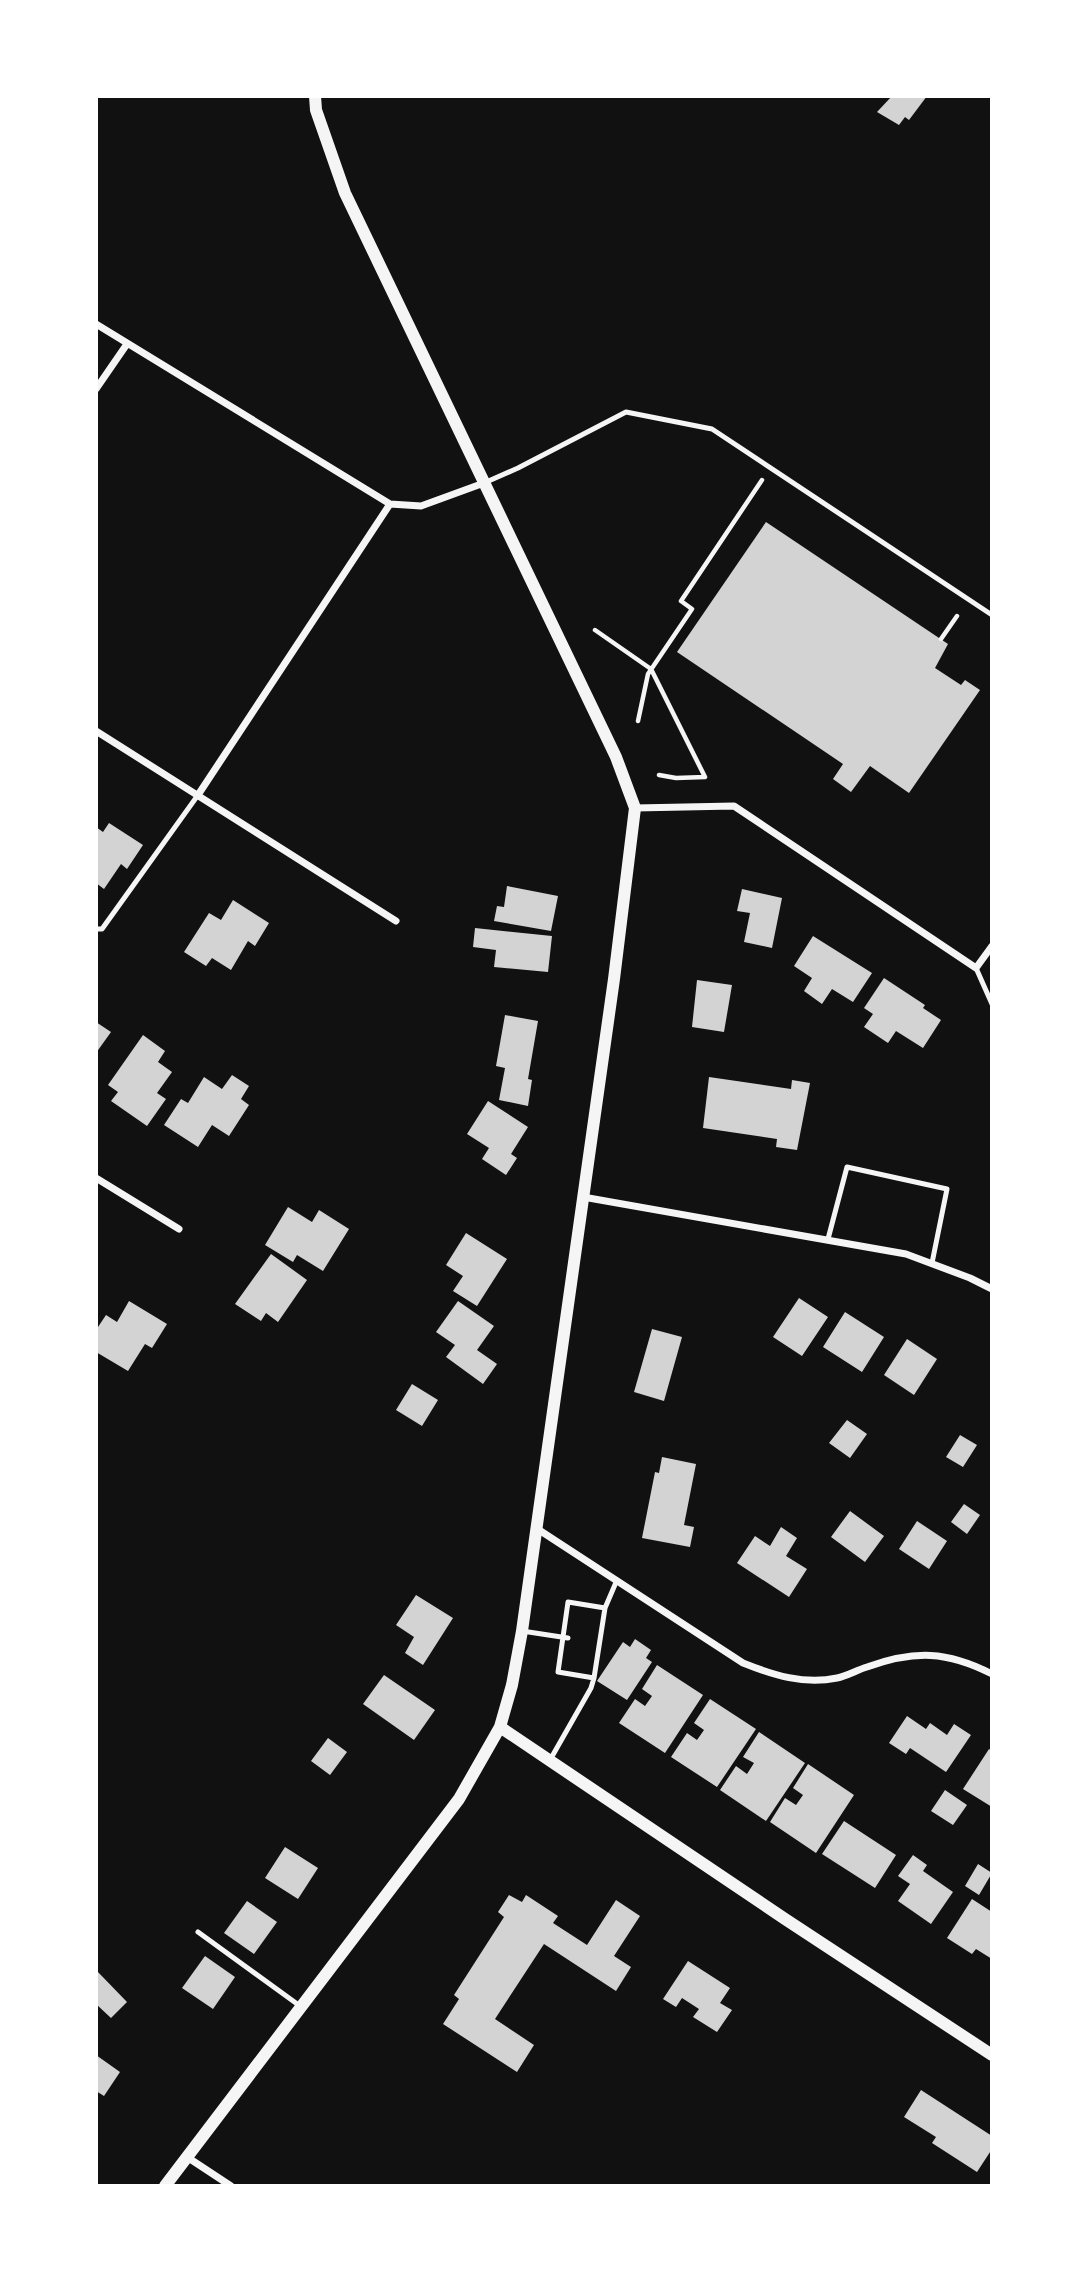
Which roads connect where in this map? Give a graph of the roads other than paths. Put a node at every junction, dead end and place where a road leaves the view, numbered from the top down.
1 (315, 96) edge
2 (96, 324) edge
3 (127, 344) junction
4 (96, 389) edge
5 (484, 483) junction
6 (390, 504) junction
7 (992, 615) edge
8 (96, 731) edge
9 (198, 795) junction
10 (635, 808) junction
11 (397, 921) dead end
12 (96, 929) edge
13 (992, 946) edge
14 (976, 968) junction
15 (992, 1004) edge
16 (96, 1178) edge
17 (583, 1197) junction
18 (179, 1229) dead end
19 (828, 1238) junction
20 (932, 1263) junction
21 (992, 1289) edge
22 (535, 1528) junction
23 (617, 1580) junction
24 (605, 1608) junction
25 (522, 1631) junction
26 (566, 1638) junction
27 (992, 1674) edge
28 (594, 1678) junction
29 (500, 1727) junction
30 (550, 1760) junction
31 (198, 1932) dead end
32 (302, 2007) junction
33 (992, 2055) edge
34 (187, 2157) junction
35 (165, 2186) edge
36 (231, 2186) edge

1 - 5 street
2 - 3 street
3 - 4 street
3 - 6 street
5 - 6 street
5 - 7 lane
5 - 10 street
6 - 9 street
8 - 9 street
9 - 11 street
9 - 12 lane
10 - 14 street
10 - 17 street
13 - 14 street
14 - 15 lane
16 - 18 street
17 - 19 street
17 - 22 street
19 - 20 street
19 - 20 lane
20 - 21 street
22 - 23 street
22 - 25 street
23 - 24 lane
23 - 27 street
24 - 26 lane
24 - 28 lane
25 - 26 lane
25 - 29 street
26 - 28 lane
28 - 30 lane
29 - 30 street
29 - 32 street
30 - 33 street
31 - 32 lane
32 - 34 street
34 - 35 street
34 - 36 street

